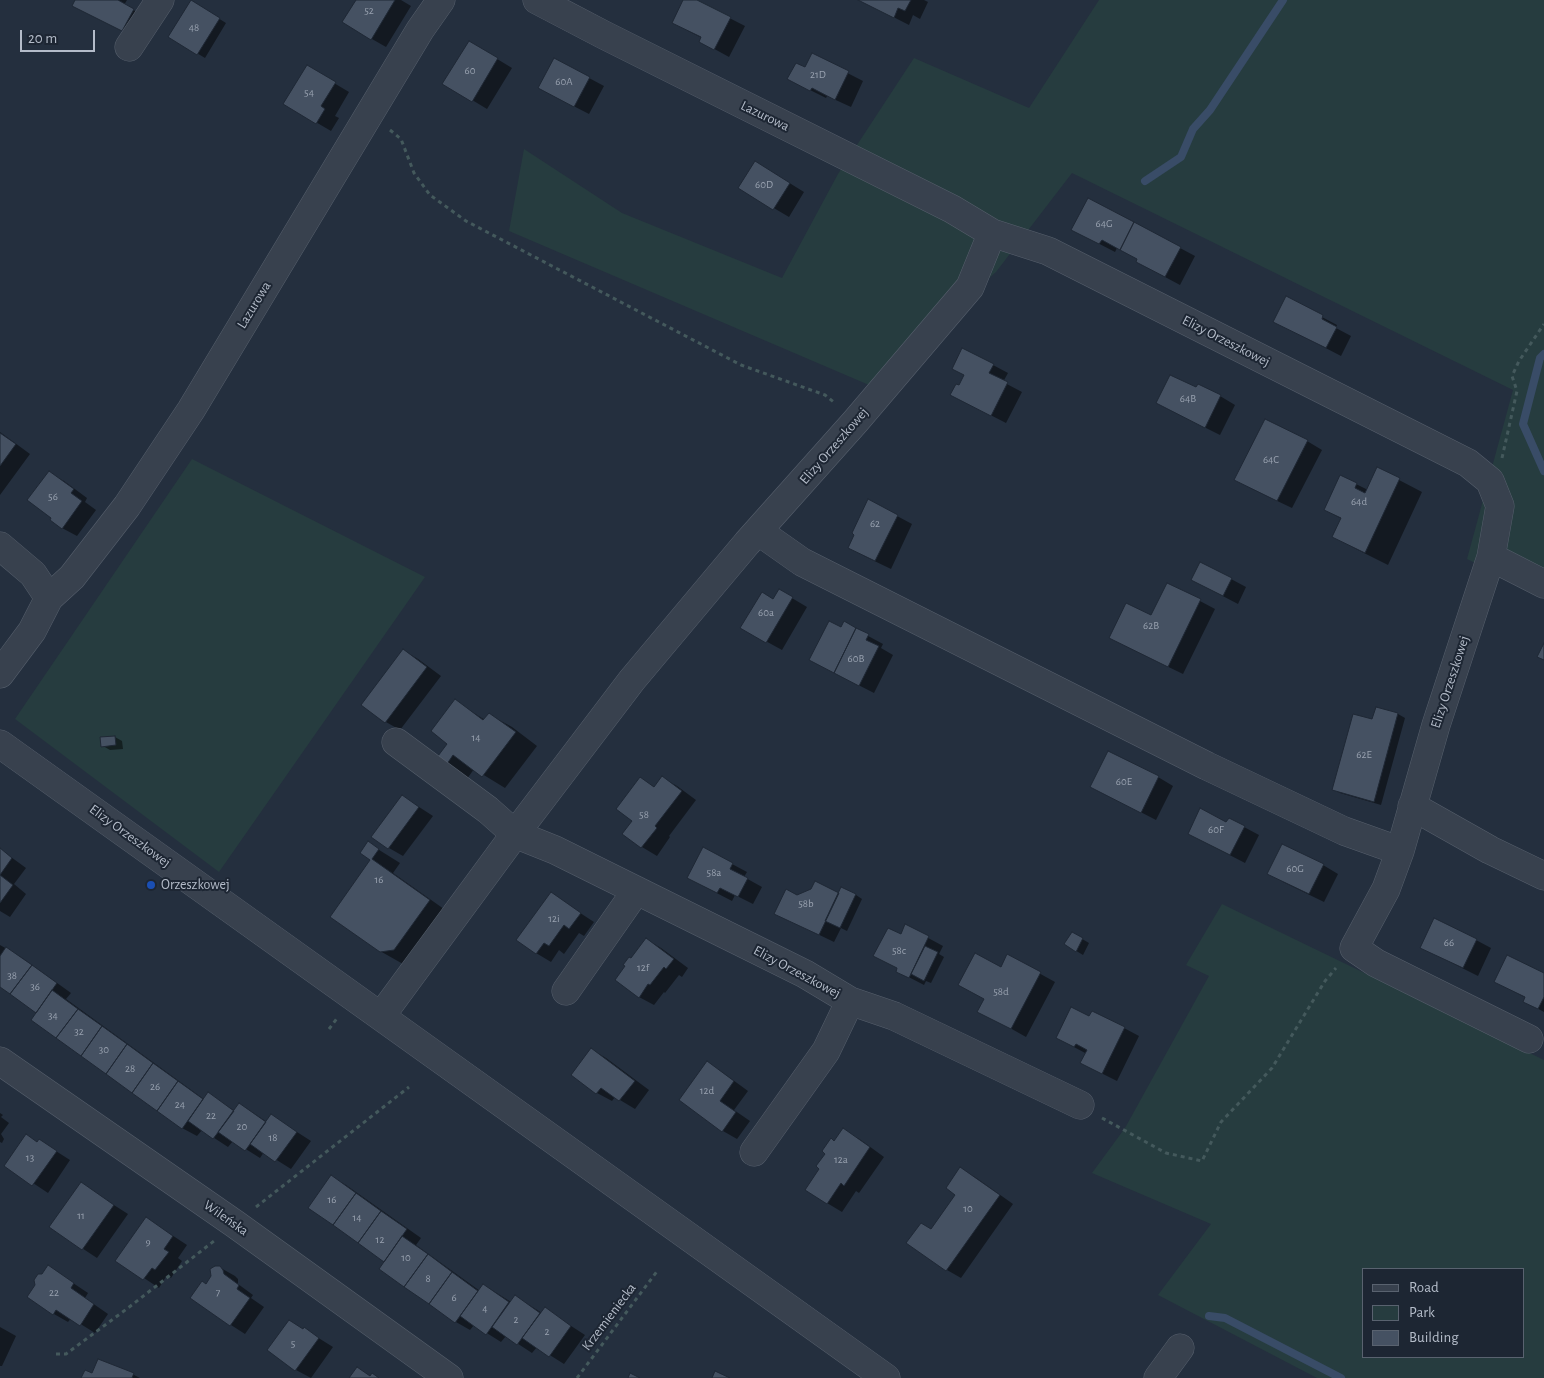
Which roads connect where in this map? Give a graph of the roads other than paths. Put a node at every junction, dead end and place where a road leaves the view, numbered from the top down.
1 (160, 0) edge
2 (441, 0) edge
3 (537, 0) edge
4 (129, 47) dead end
5 (992, 233) junction
6 (758, 531) junction
7 (0, 546) edge
8 (1491, 557) junction
9 (1544, 584) edge
10 (49, 598) junction
11 (0, 674) edge
12 (396, 742) dead end
13 (0, 744) edge
14 (1412, 806) junction
15 (515, 834) junction
16 (1400, 851) junction
17 (1544, 876) edge
18 (636, 891) junction
19 (566, 991) dead end
20 (850, 1001) junction
21 (381, 1016) junction
22 (1529, 1040) dead end
23 (0, 1061) edge
24 (1080, 1105) road end
25 (754, 1152) dead end
26 (1180, 1348) dead end
27 (449, 1378) edge
28 (886, 1378) edge
29 (1158, 1378) edge

1 - 4 street
2 - 10 street, Lazurowa
3 - 5 street, Lazurowa
5 - 6 street, Elizy Orzeszkowej
5 - 8 street, Elizy Orzeszkowej
6 - 15 street, Elizy Orzeszkowej
6 - 16 street
7 - 10 street
8 - 9 street
8 - 14 street, Elizy Orzeszkowej
10 - 11 street
12 - 15 street
13 - 21 street, Elizy Orzeszkowej
14 - 16 street, Elizy Orzeszkowej
14 - 17 street
15 - 18 street, Elizy Orzeszkowej
15 - 21 street, Elizy Orzeszkowej
16 - 22 street, Elizy Orzeszkowej
18 - 19 street
18 - 20 street, Elizy Orzeszkowej
20 - 24 street, Elizy Orzeszkowej
20 - 25 street
21 - 28 street, Elizy Orzeszkowej
23 - 27 street, Wileńska
26 - 29 street

